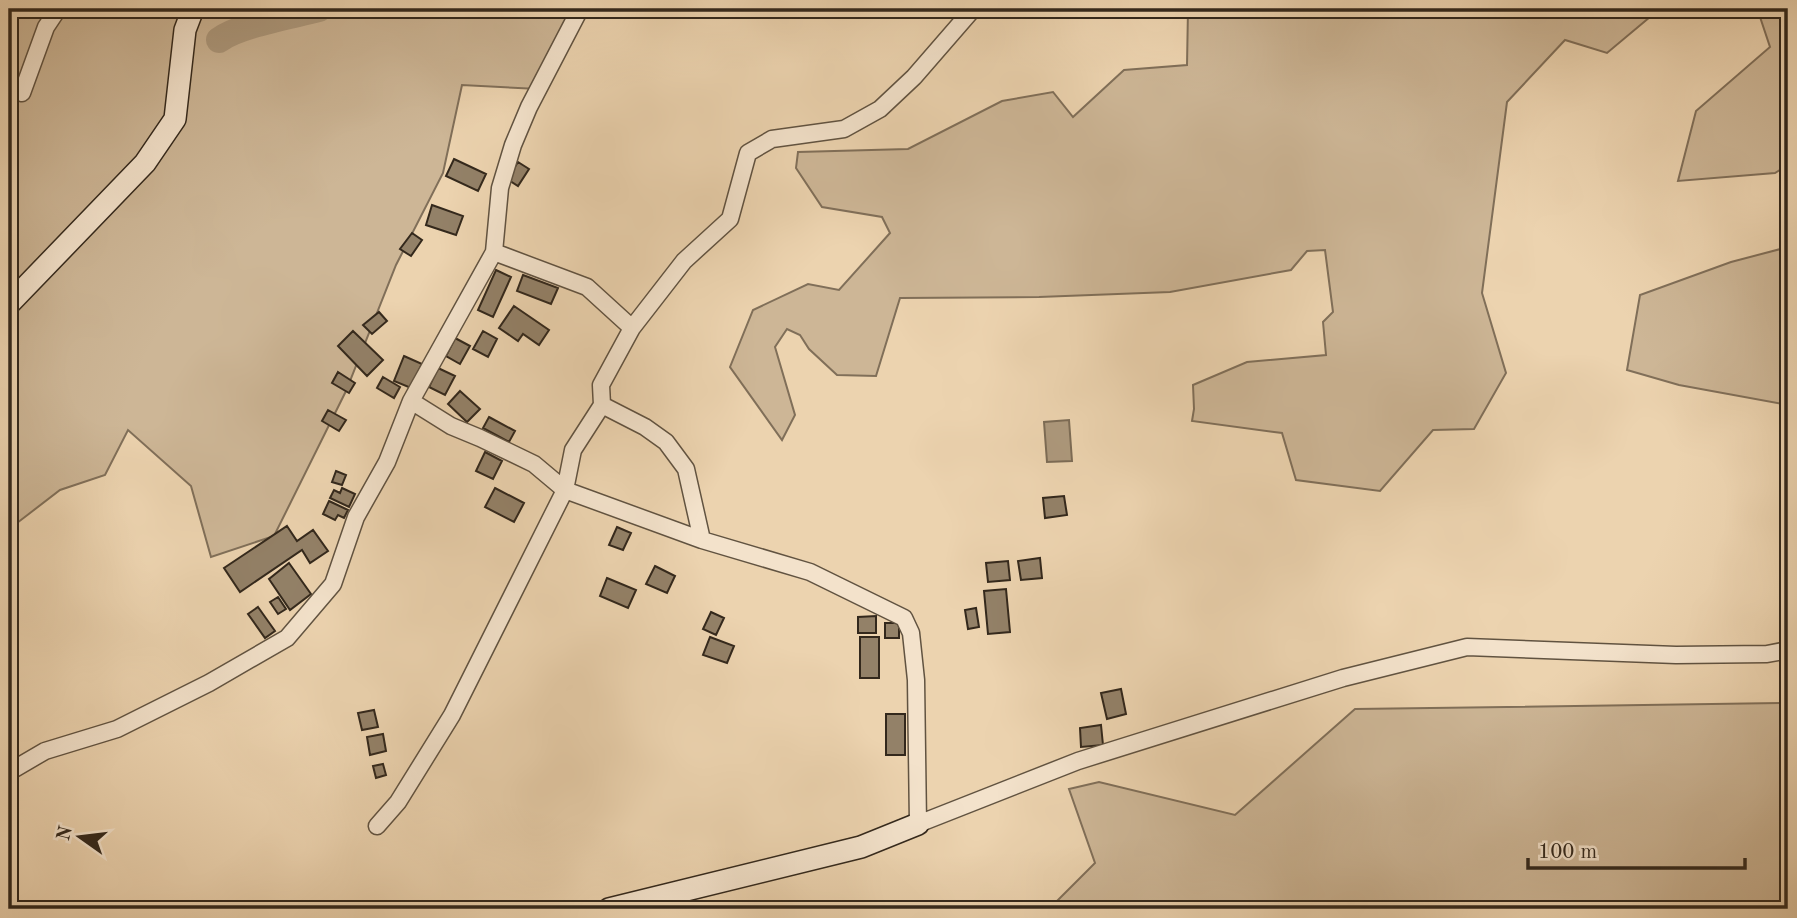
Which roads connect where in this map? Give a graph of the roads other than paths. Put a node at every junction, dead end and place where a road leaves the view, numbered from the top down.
1 (58, 9) edge
2 (193, 9) edge
3 (580, 9) edge
4 (973, 9) edge
5 (22, 93) dead end
6 (494, 252) junction
7 (9, 304) edge
8 (632, 328) junction
9 (411, 401) junction
10 (602, 405) junction
11 (565, 490) junction
12 (702, 540) junction
13 (1788, 650) edge
14 (9, 772) edge
15 (918, 824) junction
16 (377, 826) dead end
17 (609, 909) edge

1 - 5 street
2 - 7 street
3 - 6 street
4 - 8 street
6 - 8 street
6 - 9 street
8 - 10 street
9 - 11 street
9 - 14 street
10 - 11 street
10 - 12 street
11 - 12 street
11 - 16 street
12 - 15 street
13 - 15 street
15 - 17 street

